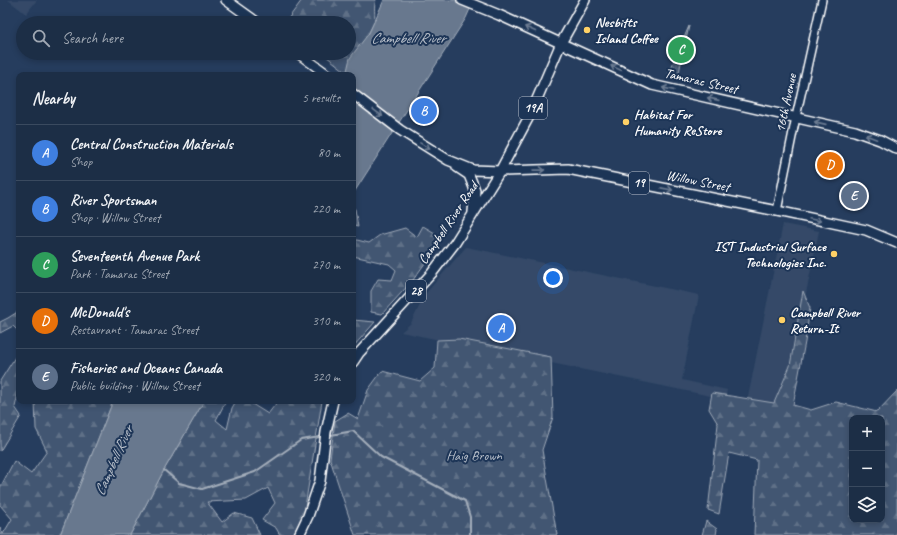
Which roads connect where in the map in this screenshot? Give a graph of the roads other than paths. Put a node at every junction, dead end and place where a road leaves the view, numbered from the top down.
1 (226, 0) edge
2 (462, 0) edge
3 (585, 0) edge
4 (822, 0) edge
5 (248, 16) edge
6 (562, 43) junction
7 (308, 60) edge
8 (324, 72) edge
9 (356, 96) edge
10 (796, 117) junction
11 (897, 148) edge
12 (448, 160) junction
13 (500, 171) junction
14 (777, 211) junction
15 (472, 215) junction
16 (897, 243) edge
17 (356, 358) edge
18 (332, 404) edge
19 (299, 535) edge

1 - 5 main road
6 -> 2 main road, Tamarac Street
3 - 6 main road, 19A
4 - 10 street, 16th Avenue
10 -> 6 main road, Tamarac Street
6 - 13 main road, 19A
7 - 8 main road
9 -> 12 main road, Willow Street / 19
11 -> 10 main road, Tamarac Street
10 - 14 street, 16th Avenue
12 - 13 main road, Willow Street / 19
12 - 15 main road
13 -> 14 main road, Willow Street / 19
13 - 15 main road, Campbell River Road / 28
14 -> 16 main road, Willow Street / 19
15 - 17 main road, Campbell River Road / 28
18 - 19 main road

